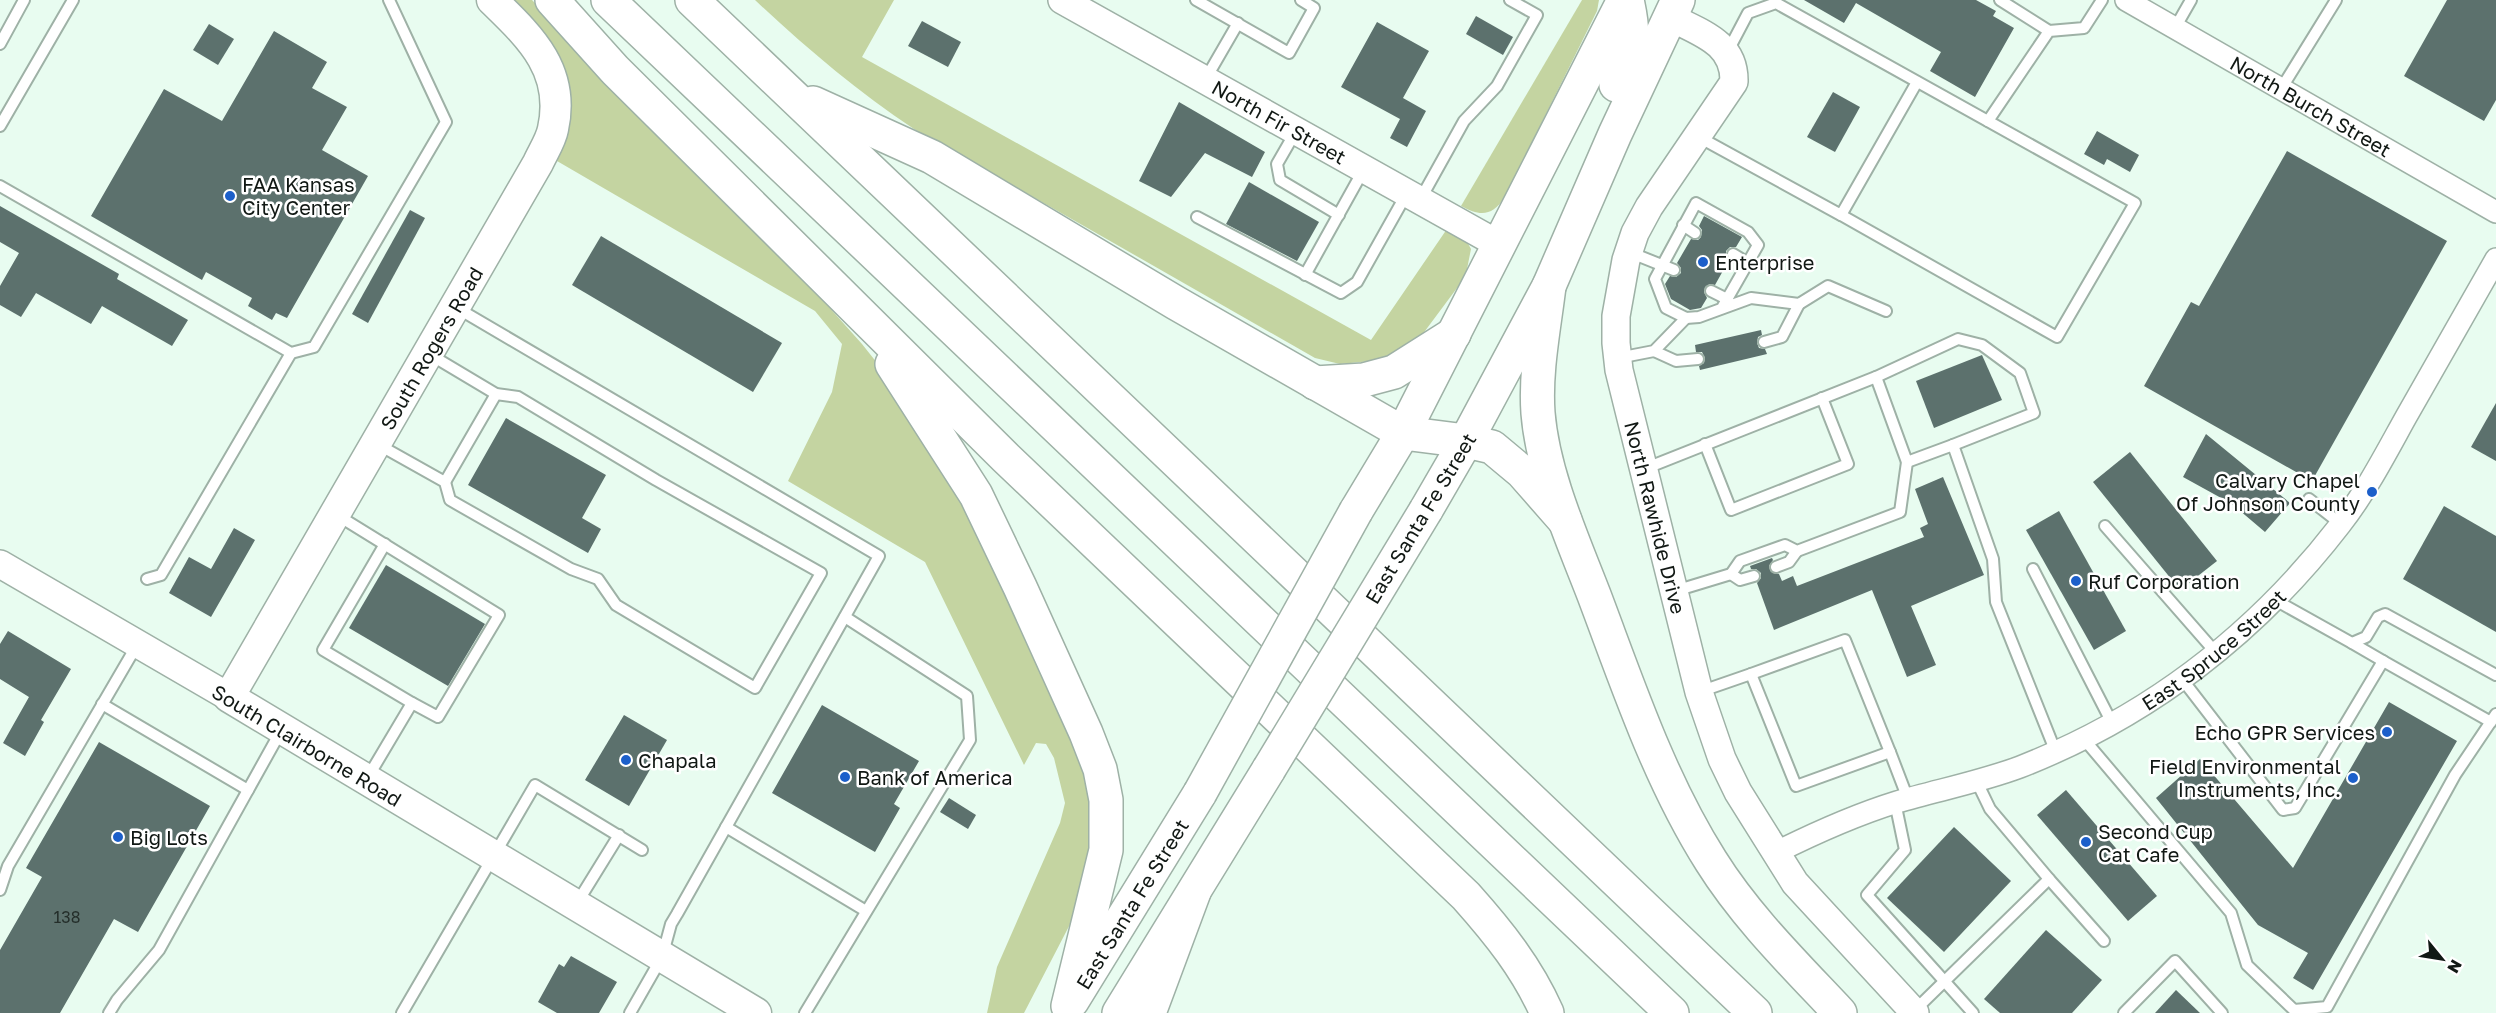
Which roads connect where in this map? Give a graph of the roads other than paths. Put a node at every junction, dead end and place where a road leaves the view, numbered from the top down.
1 (24, 0) edge
2 (73, 0) edge
3 (389, 0) edge
4 (492, 0) edge
5 (552, 0) edge
6 (608, 0) edge
7 (692, 0) edge
8 (1062, 0) edge
9 (1196, 0) edge
10 (1301, 0) edge
11 (1510, 0) edge
12 (1625, 0) edge
13 (1753, 0) edge
14 (2000, 0) edge
15 (2102, 0) edge
16 (2126, 0) edge
17 (2191, 0) edge
18 (2336, 0) edge
19 (1671, 6) edge
20 (1748, 13) junction
21 (1238, 23) junction
22 (2175, 28) junction
23 (2049, 32) junction
24 (0, 44) edge
25 (1728, 52) junction
26 (1205, 80) junction
27 (1917, 82) junction
28 (2281, 89) junction
29 (790, 93) junction
30 (1988, 121) junction
31 (0, 126) edge
32 (1296, 131) junction
33 (1614, 134) junction
34 (1697, 136) junction
35 (1364, 169) junction
36 (0, 186) edge
37 (1413, 196) junction
38 (2496, 212) edge
39 (1339, 214) junction
40 (1841, 215) junction
41 (1197, 217) dead end
42 (1683, 225) junction
43 (1695, 233) dead end
44 (1498, 244) junction
45 (1629, 252) junction
46 (1733, 254) dead end
47 (2496, 259) edge
48 (1748, 263) junction
49 (1663, 264) junction
50 (1674, 270) dead end
51 (1305, 275) junction
52 (1549, 286) junction
53 (1711, 291) dead end
54 (1724, 304) junction
55 (1799, 304) junction
56 (455, 306) junction
57 (1886, 310) dead end
58 (1686, 318) junction
59 (872, 325) junction
60 (1454, 334) junction
61 (1764, 342) dead end
62 (1654, 351) junction
63 (291, 353) junction
64 (428, 353) junction
65 (1618, 358) junction
66 (1698, 359) dead end
67 (1876, 377) junction
68 (1315, 383) junction
69 (496, 394) junction
70 (1822, 398) junction
71 (1403, 433) junction
72 (1467, 441) junction
73 (376, 443) junction
74 (1705, 444) junction
75 (1953, 445) junction
76 (1907, 462) junction
77 (1643, 469) junction
78 (445, 482) junction
79 (2309, 499) dead end
80 (335, 514) junction
81 (1565, 521) junction
82 (2341, 524) junction
83 (2105, 526) dead end
84 (385, 544) junction
85 (1797, 551) junction
86 (0, 564) edge
87 (1776, 567) dead end
88 (2033, 569) dead end
89 (1731, 574) junction
90 (1754, 576) dead end
91 (147, 579) dead end
92 (1675, 591) junction
93 (2276, 600) junction
94 (845, 617) junction
95 (2352, 643) junction
96 (138, 644) junction
97 (2217, 654) junction
98 (2382, 661) junction
99 (1751, 674) junction
100 (2496, 675) edge
101 (2182, 679) junction
102 (1699, 693) junction
103 (229, 697) junction
104 (412, 703) junction
105 (102, 704) junction
106 (2493, 718) edge
107 (2112, 723) junction
108 (282, 729) junction
109 (2083, 738) junction
110 (2055, 750) junction
111 (1890, 752) junction
112 (366, 780) junction
113 (1976, 780) junction
114 (248, 790) junction
115 (1902, 801) junction
116 (726, 827) junction
117 (619, 835) junction
118 (642, 850) dead end
119 (1775, 853) junction
120 (493, 856) junction
121 (2049, 879) junction
122 (0, 890) edge
123 (1194, 892) junction
124 (576, 905) junction
125 (866, 911) junction
126 (2104, 941) dead end
127 (662, 957) junction
128 (1945, 981) junction
129 (1066, 1010) edge
130 (1914, 1012) edge
131 (109, 1013) edge
132 (402, 1013) edge
133 (630, 1013) edge
134 (756, 1013) edge
135 (805, 1013) edge
136 (1119, 1013) edge
137 (1149, 1013) edge
138 (1547, 1013) edge
139 (1672, 1013) edge
140 (1755, 1013) edge
141 (1840, 1013) edge
142 (1973, 1013) edge
143 (2124, 1013) edge
144 (2222, 1013) edge

1 - 24 lane
2 - 31 lane
3 - 63 lane
4 - 56 main road, South Rogers Road
5 - 59 main road
6 - 139 main road
7 - 29 main road
8 - 26 street, North Fir Street
9 - 21 lane
10 - 21 lane
11 - 37 lane
12 - 33 main road
12 - 44 main road, East Santa Fe Street
13 - 20 lane
14 - 23 lane
15 - 23 lane
16 - 22 street, North Burch Street
17 - 22 lane
18 - 28 lane
19 - 25 street
19 - 33 main road, East Santa Fe Street
20 - 25 lane
20 - 27 lane
21 - 26 lane
22 - 28 street, North Burch Street
23 - 30 lane
25 - 34 street, North Rawhide Drive
26 - 32 street, North Fir Street
27 - 30 lane
27 - 40 lane
28 - 38 street, North Burch Street
29 - 68 main road
29 - 140 main road
30 - 40 lane
32 - 35 street, North Fir Street
32 - 39 lane
33 - 52 main road, East Santa Fe Street
34 - 40 lane
34 - 45 street, North Rawhide Drive
35 - 37 street, North Fir Street
35 - 39 lane
36 - 63 lane
37 - 44 street, North Fir Street
37 - 51 lane
39 - 51 lane
41 - 51 lane
42 - 43 lane
42 - 48 lane
42 - 49 lane
44 - 60 main road, East Santa Fe Street
45 - 49 lane
45 - 65 street, North Rawhide Drive
46 - 48 lane
47 - 82 street, East Spruce Street
48 - 54 lane
49 - 50 lane
49 - 58 lane
52 - 72 main road, East Santa Fe Street
52 - 81 main road
53 - 54 lane
54 - 55 lane
54 - 58 lane
55 - 57 lane
55 - 61 lane
56 - 64 main road, South Rogers Road
56 - 94 lane
58 - 62 lane
59 - 129 main road
59 - 138 main road
60 - 68 main road
60 - 71 main road, East Santa Fe Street
62 - 65 lane
62 - 66 lane
63 - 91 lane
64 - 69 lane
64 - 73 main road, South Rogers Road
65 - 77 street, North Rawhide Drive
67 - 70 lane
67 - 75 lane
67 - 76 lane
68 - 71 main road
69 - 78 lane
69 - 78 lane
70 - 74 lane
70 - 74 lane
71 - 72 main road
71 - 129 main road, East Santa Fe Street, bridge
72 - 81 main road
72 - 123 main road, East Santa Fe Street, bridge
73 - 78 lane
73 - 80 main road, South Rogers Road
74 - 77 lane
75 - 76 lane
75 - 110 lane
76 - 85 lane
77 - 92 street, North Rawhide Drive
79 - 82 lane
80 - 84 lane
80 - 103 main road, South Rogers Road
81 - 141 main road
82 - 93 street, East Spruce Street
83 - 97 lane
84 - 104 lane
84 - 104 lane
85 - 87 lane
85 - 89 lane
86 - 96 street, South Clairborne Road
88 - 107 lane
89 - 90 lane
89 - 92 lane
92 - 102 street, North Rawhide Drive
93 - 95 lane
93 - 97 street, East Spruce Street
94 - 116 lane
94 - 125 lane
95 - 98 lane
95 - 100 lane
96 - 103 street, South Clairborne Road
96 - 105 lane
97 - 101 street, East Spruce Street
98 - 101 lane
98 - 106 lane
99 - 102 lane
99 - 111 lane
99 - 111 lane
101 - 107 street, East Spruce Street
102 - 119 street, North Rawhide Drive
103 - 108 main road, South Clairborne Road
104 - 112 lane
105 - 114 lane
105 - 122 lane
106 - 109 lane
107 - 109 street, East Spruce Street
108 - 112 main road, South Clairborne Road
108 - 114 lane
109 - 110 street, East Spruce Street
110 - 113 street, East Spruce Street
111 - 115 lane
112 - 120 main road, South Clairborne Road
113 - 115 street, East Spruce Street
113 - 121 lane
114 - 131 lane
115 - 119 street, East Spruce Street
115 - 128 lane
116 - 125 lane
116 - 127 lane
117 - 118 lane
117 - 120 lane
117 - 124 lane
119 - 130 street, North Rawhide Drive
120 - 124 main road, South Clairborne Road
120 - 132 lane
121 - 126 lane
121 - 128 lane
123 - 136 main road, East Santa Fe Street
123 - 137 main road
124 - 127 main road, South Clairborne Road
125 - 135 lane
127 - 133 lane
127 - 134 main road, South Clairborne Road
128 - 130 lane
128 - 142 lane
143 - 144 lane

